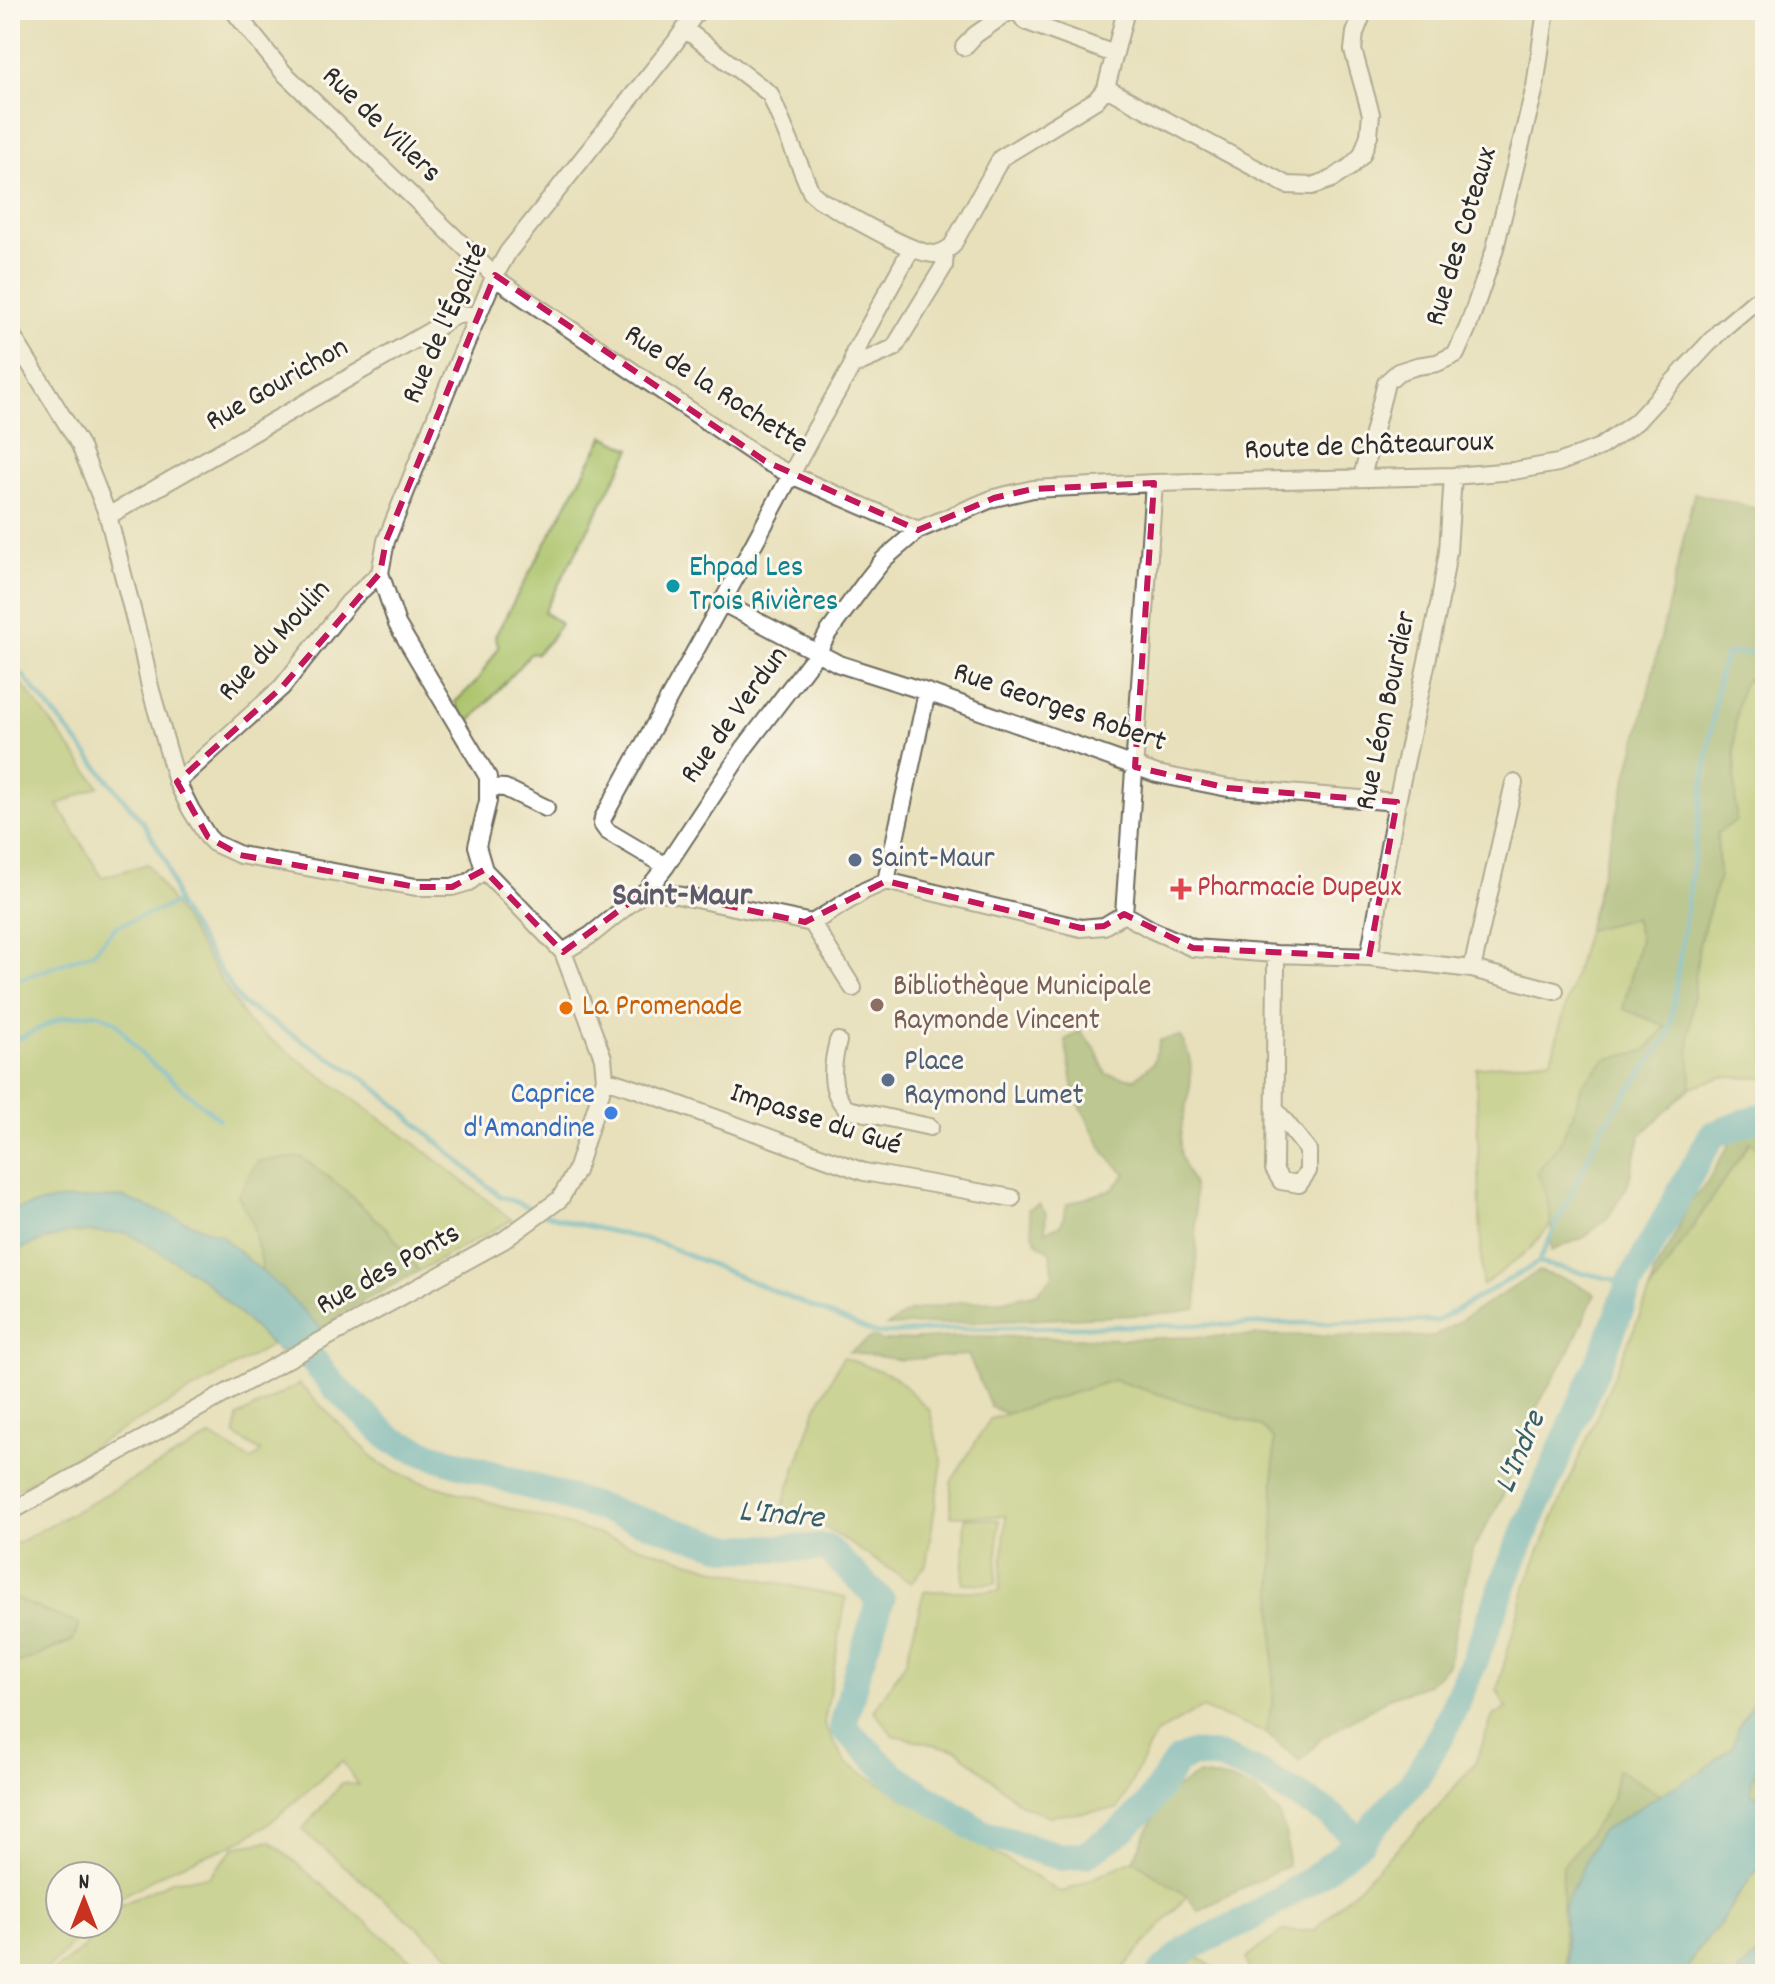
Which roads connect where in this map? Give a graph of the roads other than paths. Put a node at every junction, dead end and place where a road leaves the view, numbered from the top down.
1 (233, 10) edge
2 (1014, 10) edge
3 (1126, 10) edge
4 (1364, 10) edge
5 (1546, 10) edge
6 (696, 11) edge
7 (685, 29) junction
8 (964, 47) dead end
9 (1114, 54) junction
10 (1106, 88) junction
11 (911, 249) junction
12 (945, 252) junction
13 (495, 275) junction
14 (1765, 295) edge
15 (477, 317) junction
16 (10, 332) edge
17 (852, 366) junction
18 (791, 475) junction
19 (1453, 476) junction
20 (1362, 477) junction
21 (1154, 483) junction
22 (108, 516) junction
23 (918, 530) junction
24 (380, 573) junction
25 (721, 602) junction
26 (817, 653) junction
27 (927, 692) junction
28 (1135, 767) junction
29 (177, 782) junction
30 (1514, 783) dead end
31 (488, 794) junction
32 (1397, 802) junction
33 (546, 808) dead end
34 (666, 866) junction
35 (484, 870) junction
36 (886, 881) junction
37 (648, 889) junction
38 (1124, 914) junction
39 (812, 923) junction
40 (563, 952) junction
41 (1276, 954) junction
42 (1369, 957) junction
43 (1472, 969) junction
44 (853, 988) dead end
45 (1555, 991) dead end
46 (838, 1041) dead end
47 (605, 1079) junction
48 (1275, 1109) dead end
49 (930, 1127) dead end
50 (1012, 1198) dead end
51 (10, 1512) edge

1 - 13 street, Rue de Villers
2 - 8 street
2 - 9 street
3 - 9 street
4 - 10 street
5 - 20 street, Rue des Coteaux
6 - 7 street, Rue de l'Égalité
7 - 11 street
7 - 13 street, Rue de l'Égalité
9 - 10 street
10 - 12 street
11 - 12 street
11 - 17 street
12 - 17 street
13 - 15 street, Rue de l'Égalité
13 - 18 street, Rue de la Rochette
14 - 19 street, Route de Châteauroux
15 - 22 street, Rue Gourichon
15 - 24 street, Rue de l'Égalité
16 - 22 street
17 - 18 street
18 - 23 street, Rue de la Rochette
18 - 25 street
19 - 20 street, Route de Châteauroux
19 - 32 street, Rue Léon Bourdier
20 - 21 street, Route de Châteauroux
21 - 23 street, Route de Châteauroux
21 - 28 street
22 - 29 street
23 - 26 street, Rue de Verdun
24 - 29 street, Rue du Moulin
24 - 31 street
25 - 26 street, Rue Georges Robert
25 - 34 street
26 - 27 street, Rue Georges Robert
26 - 34 street, Rue de Verdun
27 - 28 street, Rue Georges Robert
27 - 36 street
28 - 32 street, Rue Georges Robert
28 - 38 street
29 - 35 street
30 - 43 street
31 - 33 street
31 - 35 street
32 - 42 street, Rue Léon Bourdier
34 - 37 street, Rue de Verdun
35 - 40 street
36 - 38 street
36 - 39 street
37 - 39 street
37 - 40 street, Rue de Verdun
38 - 41 street
39 - 44 street
40 - 47 street
41 - 42 street
41 - 48 street
42 - 43 street
43 - 45 street
46 - 49 street
47 - 50 street, Impasse du Gué
47 - 51 street, Rue des Ponts

